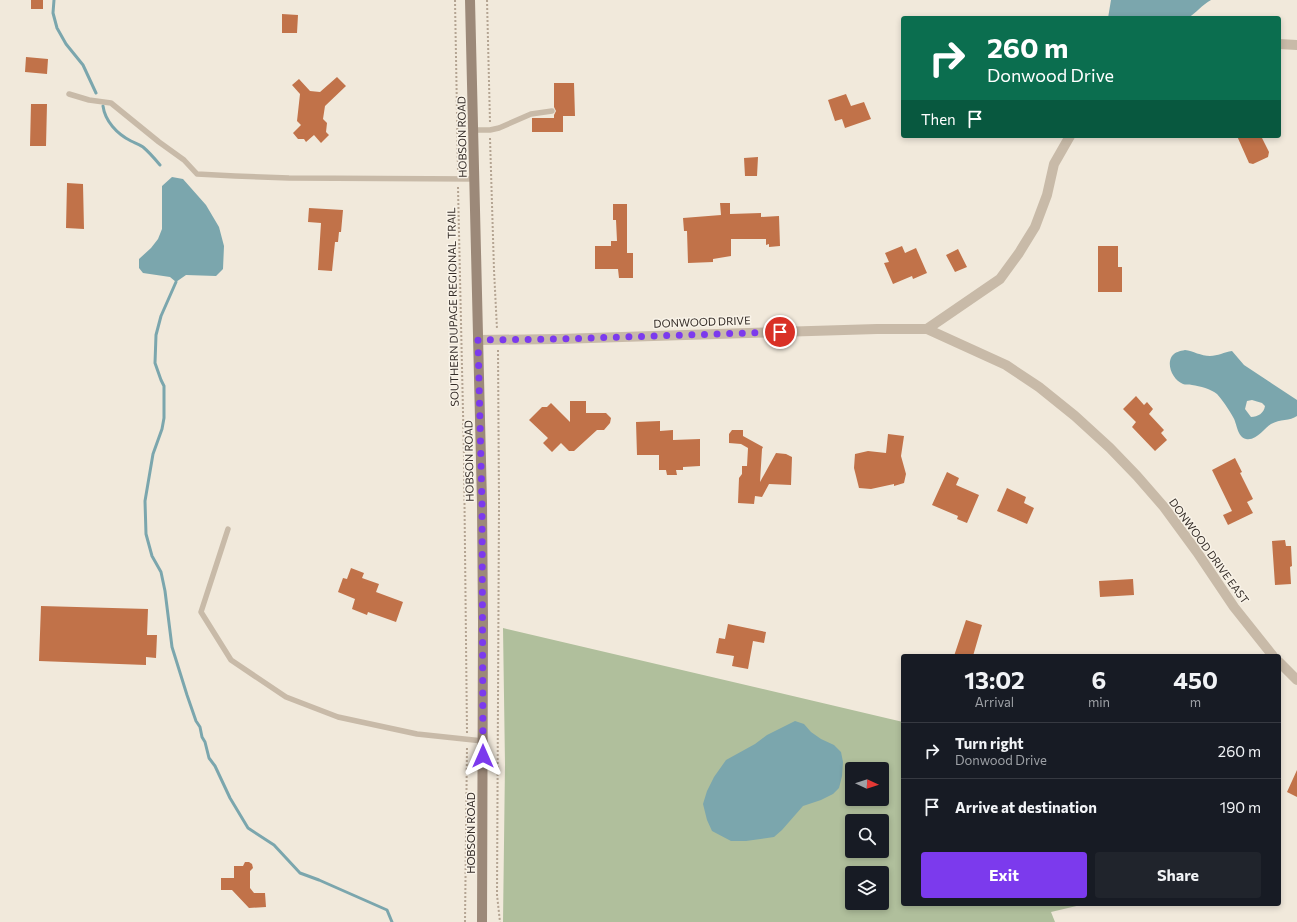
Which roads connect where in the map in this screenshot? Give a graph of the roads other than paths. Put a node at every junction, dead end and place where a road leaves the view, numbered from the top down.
1 (470, 0) edge
2 (1281, 44) edge
3 (1297, 44) edge
4 (69, 94) dead end
5 (552, 111) dead end
6 (473, 130) junction
7 (1069, 138) edge
8 (475, 179) junction
9 (927, 329) junction
10 (478, 340) junction
11 (228, 529) dead end
12 (1271, 654) edge
13 (1281, 664) edge
14 (1297, 680) edge
15 (483, 741) junction
16 (482, 922) edge

1 - 6 main road, HOBSON ROAD
2 - 3 street
4 - 8 lane
5 - 6 lane
6 - 8 main road, HOBSON ROAD
7 - 9 street
8 - 10 main road, HOBSON ROAD
9 - 10 street, DONWOOD DRIVE
9 - 12 street, DONWOOD DRIVE EAST
10 - 15 main road, HOBSON ROAD
11 - 15 lane
13 - 14 street
15 - 16 main road, HOBSON ROAD

